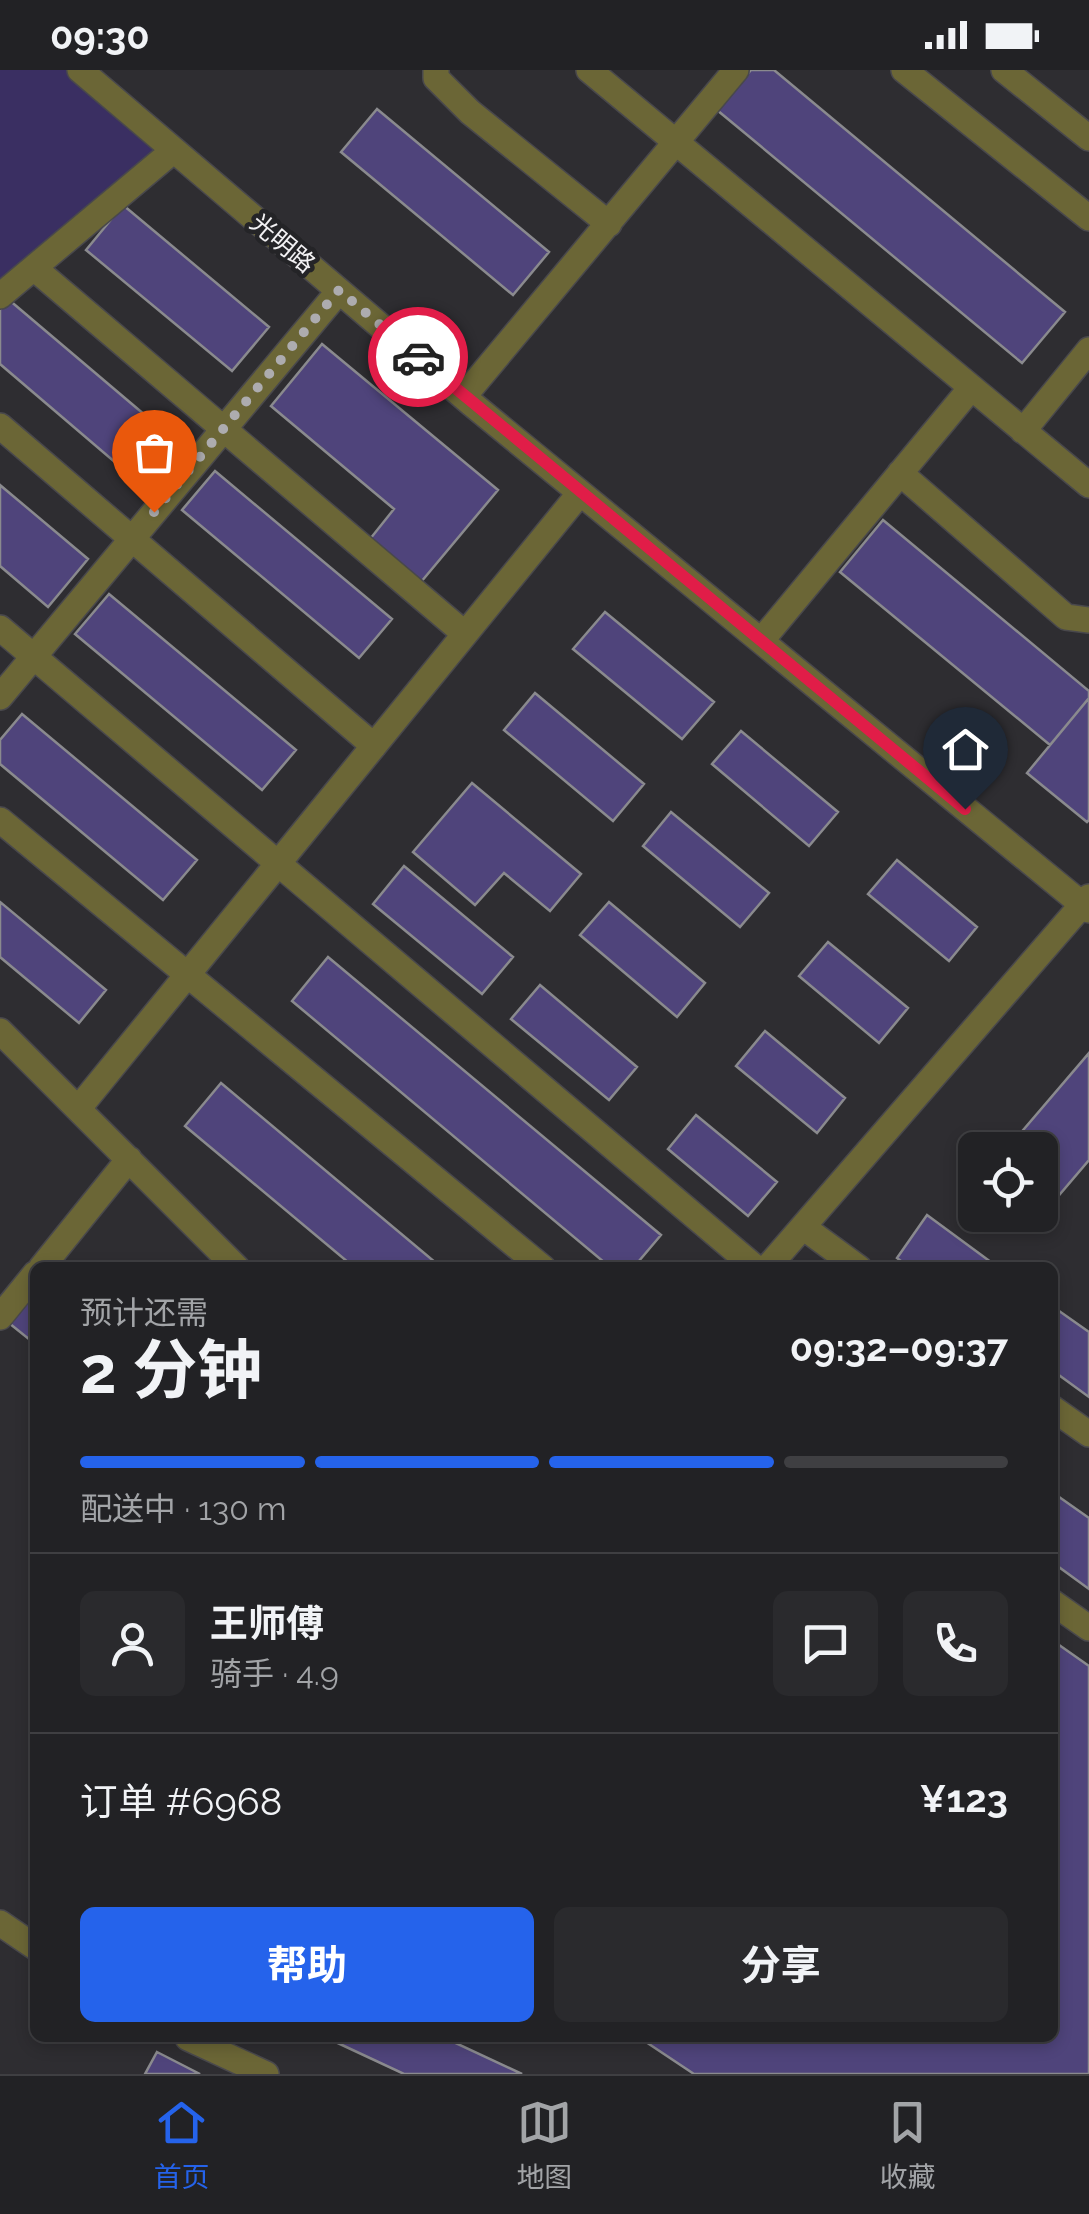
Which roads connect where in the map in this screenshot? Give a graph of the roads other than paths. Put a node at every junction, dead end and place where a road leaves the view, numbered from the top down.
1 (80, 70) edge
2 (436, 70) edge
3 (589, 70) edge
4 (736, 70) edge
5 (904, 70) edge
6 (1005, 70) edge
7 (1089, 138) edge
8 (676, 143) junction
9 (174, 150) junction
10 (1089, 218) edge
11 (609, 224) junction
12 (34, 268) junction
13 (339, 290) junction
14 (0, 296) edge
15 (1089, 350) edge
16 (970, 388) junction
17 (464, 396) junction
18 (0, 426) edge
19 (224, 428) junction
20 (1023, 431) junction
21 (900, 472) junction
22 (1089, 485) edge
23 (580, 493) junction
24 (130, 540) junction
25 (1089, 620) edge
26 (0, 628) edge
27 (465, 634) junction
28 (761, 641) junction
29 (32, 657) junction
30 (0, 697) edge
31 (374, 746) junction
32 (0, 820) edge
33 (278, 863) junction
34 (1087, 904) edge
35 (187, 975) junction
36 (0, 1031) edge
37 (78, 1109) junction
38 (129, 1159) junction
39 (803, 1226) junction
40 (45, 1262) edge
41 (231, 1262) edge
42 (536, 1262) edge
43 (749, 1262) edge
44 (772, 1262) edge
45 (851, 1262) edge
46 (30, 1280) edge
47 (0, 1317) edge
48 (1058, 1412) edge
49 (1089, 1434) edge
50 (1058, 1606) edge
51 (1089, 1628) edge
52 (0, 1923) edge
53 (30, 1944) edge
54 (197, 2042) edge
55 (266, 2074) edge

1 - 9 lane, 光明路
2 - 11 lane
3 - 8 lane
4 - 8 lane
5 - 10 lane
6 - 7 lane
8 - 11 lane
8 - 16 lane
9 - 12 lane
9 - 13 lane, 光明路
11 - 17 lane
12 - 14 lane
12 - 19 lane
13 - 17 lane, 光明路
13 - 19 lane
15 - 20 lane
16 - 20 lane
16 - 21 lane
17 - 23 lane, 光明路
18 - 24 lane
19 - 24 lane
19 - 27 lane
20 - 22 lane
21 - 25 lane
21 - 28 lane
23 - 27 lane
23 - 28 lane, 光明路
24 - 29 lane
24 - 31 lane
26 - 29 lane
27 - 31 lane
28 - 34 lane, 光明路
29 - 30 lane
29 - 33 lane
31 - 33 lane
32 - 35 lane
33 - 35 lane
33 - 43 lane
34 - 39 lane
35 - 37 lane
35 - 42 lane
36 - 37 lane
37 - 38 lane
38 - 40 lane
38 - 41 lane
39 - 44 lane
39 - 45 lane
46 - 47 lane
48 - 49 lane
50 - 51 lane
52 - 53 lane
54 - 55 lane

